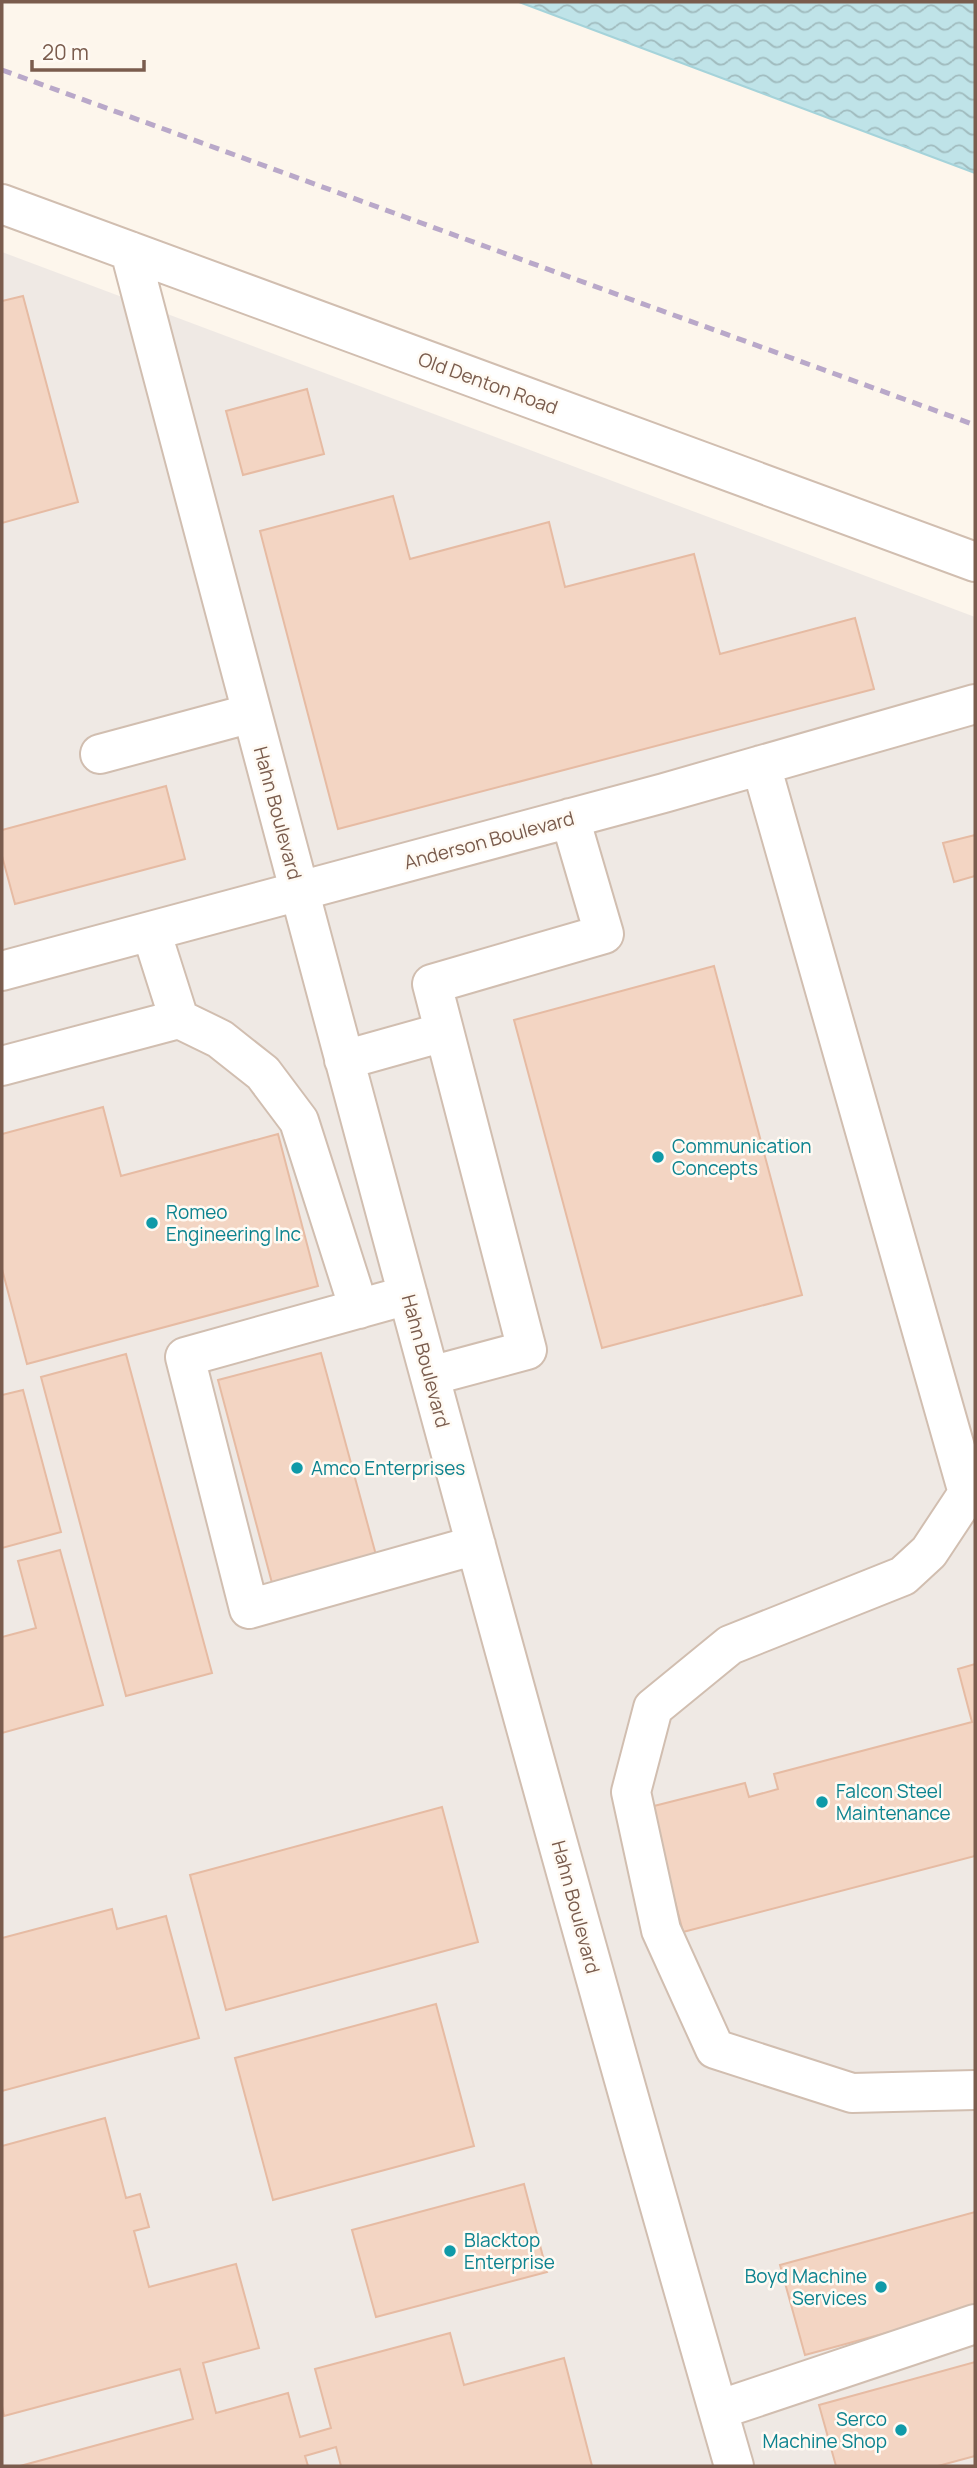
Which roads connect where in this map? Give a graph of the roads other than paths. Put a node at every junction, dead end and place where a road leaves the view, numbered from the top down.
1 (2, 204) edge
2 (131, 251) junction
3 (975, 562) edge
4 (975, 704) edge
5 (251, 713) junction
6 (100, 754) dead end
7 (761, 765) junction
8 (570, 818) junction
9 (298, 891) junction
10 (151, 931) junction
11 (2, 971) edge
12 (179, 1019) junction
13 (444, 1032) junction
14 (344, 1060) junction
15 (2, 1066) edge
16 (408, 1295) junction
17 (359, 1309) junction
18 (430, 1376) junction
19 (477, 1545) junction
20 (975, 2090) edge
21 (975, 2324) edge
22 (718, 2410) junction
23 (734, 2466) edge

1 - 2 street, Old Denton Road
2 - 3 street, Old Denton Road
2 - 5 street, Hahn Boulevard
4 - 7 street, Anderson Boulevard
5 - 6 street
5 - 9 street, Hahn Boulevard
7 - 8 street, Anderson Boulevard
7 - 20 street
8 - 9 street, Anderson Boulevard
8 - 13 street
9 - 10 street, Anderson Boulevard
9 - 14 street, Hahn Boulevard
10 - 11 street, Anderson Boulevard
10 - 12 street
12 - 15 street
12 - 17 street
13 - 14 street
13 - 18 street
14 - 16 street, Hahn Boulevard
16 - 17 street
16 - 18 street, Hahn Boulevard
17 - 19 street
18 - 19 street, Hahn Boulevard
19 - 22 street, Hahn Boulevard
21 - 22 street
22 - 23 street, Hahn Boulevard

